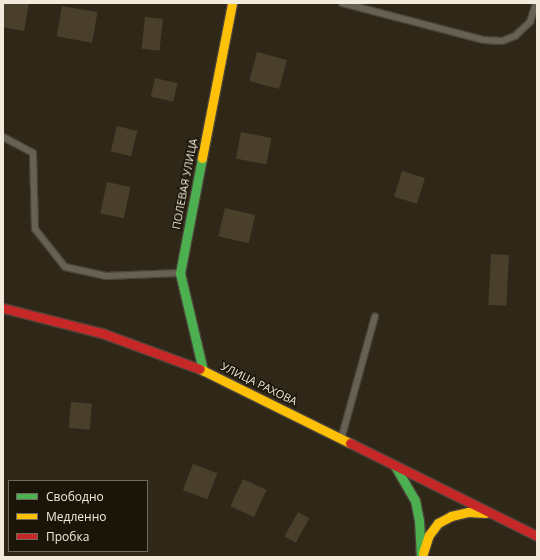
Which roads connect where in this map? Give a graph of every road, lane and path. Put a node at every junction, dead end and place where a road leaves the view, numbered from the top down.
1 (232, 3) edge
2 (342, 3) edge
3 (536, 3) edge
4 (3, 137) edge
5 (180, 273) junction
6 (3, 308) edge
7 (375, 316) dead end
8 (203, 370) junction
9 (341, 438) junction
10 (394, 464) junction
11 (490, 514) junction
12 (537, 536) edge
13 (421, 557) edge

1 - 5 street, ПОЛЕВАЯ УЛИЦА
2 - 3 lane
4 - 5 lane
5 - 8 street, ПОЛЕВАЯ УЛИЦА
6 - 8 street, УЛИЦА РАХОВА
7 - 9 lane
8 - 9 street, УЛИЦА РАХОВА
9 - 10 street, УЛИЦА РАХОВА
10 - 11 street, УЛИЦА РАХОВА
10 - 13 street
11 - 12 street, УЛИЦА РАХОВА
11 - 13 street

